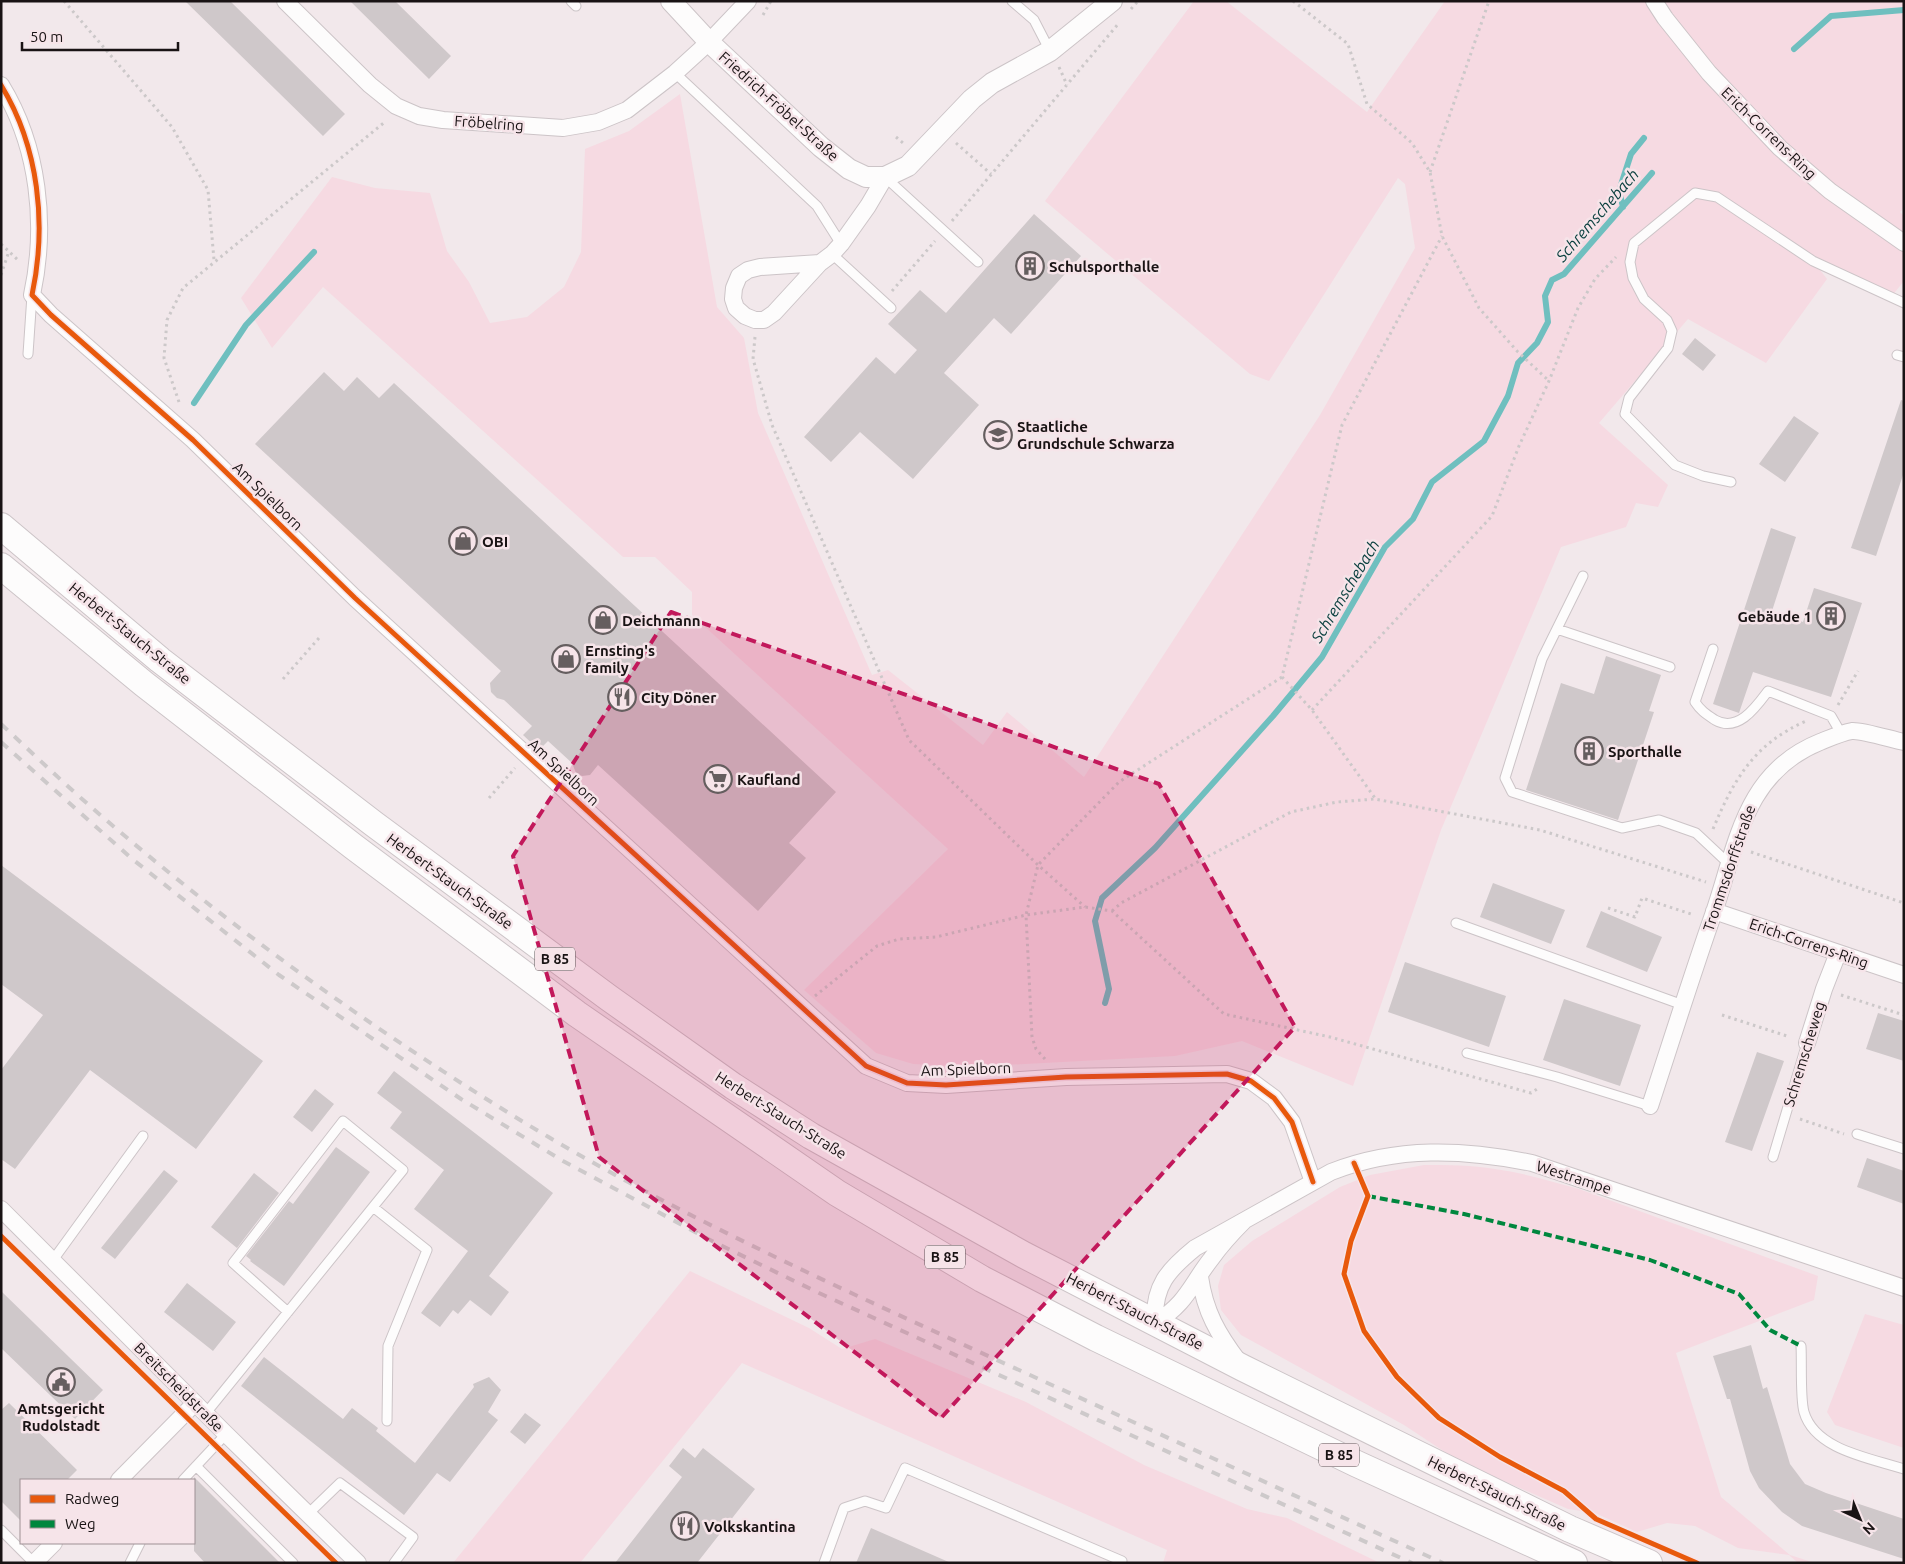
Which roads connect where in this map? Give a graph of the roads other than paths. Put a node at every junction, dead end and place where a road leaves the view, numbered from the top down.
1 (285, 1) edge
2 (671, 1) edge
3 (748, 1) edge
4 (1012, 1) edge
5 (1112, 1) edge
6 (1654, 1) edge
7 (709, 42) junction
8 (1050, 51) junction
9 (676, 73) junction
10 (1, 85) edge
11 (885, 177) junction
12 (1904, 243) edge
13 (831, 254) junction
14 (978, 262) dead end
15 (32, 295) junction
16 (1904, 302) edge
17 (891, 308) dead end
18 (28, 354) dead end
19 (1731, 482) dead end
20 (1, 526) edge
21 (1, 566) edge
22 (1583, 576) dead end
23 (1557, 629) junction
24 (1713, 649) dead end
25 (1670, 667) dead end
26 (1842, 734) junction
27 (1904, 742) edge
28 (1728, 863) junction
29 (1713, 916) junction
30 (1456, 923) dead end
31 (1838, 953) junction
32 (1904, 975) edge
33 (1683, 1005) junction
34 (1807, 1043) joint
35 (1467, 1053) dead end
36 (1650, 1106) joint
37 (1857, 1134) road end
38 (143, 1136) dead end
39 (1904, 1149) edge
40 (1773, 1157) dead end
41 (1313, 1182) junction
42 (373, 1208) junction
43 (1, 1209) edge
44 (1244, 1221) junction
45 (52, 1260) junction
46 (1200, 1277) junction
47 (1904, 1288) edge
48 (288, 1312) junction
49 (1156, 1323) junction
50 (1105, 1342) junction
51 (1801, 1346) dead end
52 (1243, 1368) junction
53 (1165, 1372) junction
54 (200, 1408) junction
55 (387, 1422) dead end
56 (226, 1434) junction
57 (196, 1466) junction
58 (1904, 1469) edge
59 (120, 1479) edge
60 (184, 1479) edge
61 (308, 1514) junction
62 (1, 1530) edge
63 (53, 1544) edge
64 (140, 1544) edge
65 (34, 1563) edge
66 (130, 1563) edge
67 (293, 1563) edge
68 (358, 1563) edge
69 (394, 1563) edge
70 (824, 1563) edge
71 (1121, 1563) edge
72 (1574, 1563) edge
73 (1649, 1563) edge

1 - 9 street, Fröbelring
2 - 7 street, Friedrich-Fröbel-Straße
3 - 7 street, Fröbelring
4 - 8 lane
5 - 8 street
6 - 12 street, Erich-Correns-Ring
7 - 9 street, Fröbelring
7 - 11 street, Friedrich-Fröbel-Straße
8 - 11 street
9 - 13 lane
10 - 15 street
11 - 13 street
11 - 14 lane
13 - 13 street
13 - 17 lane
15 - 18 lane
15 - 41 street, Am Spielborn
16 - 19 lane
20 - 49 main road, Herbert-Stauch-Straße / B 85
21 - 50 main road, Herbert-Stauch-Straße / B 85
22 - 23 lane
23 - 25 lane
23 - 28 lane
24 - 26 lane
26 - 27 street, Trommsdorffstraße
26 - 28 street, Trommsdorffstraße
28 - 29 street, Trommsdorffstraße
29 - 31 street, Erich-Correns-Ring
29 - 33 street, Trommsdorffstraße
30 - 33 lane
31 - 32 street, Erich-Correns-Ring
31 - 34 street, Schremscheweg
33 - 36 street, Trommsdorffstraße
34 - 40 lane, Schremscheweg
35 - 36 lane
37 - 39 lane
38 - 45 lane
41 - 44 street, Westrampe
41 - 47 street, Westrampe
42 - 48 lane
42 - 48 lane
42 - 55 lane
43 - 45 street, Breitscheidstraße
44 - 46 street, Westrampe
44 - 49 street, Westrampe
45 - 54 street, Breitscheidstraße
46 - 49 street, Westrampe
46 - 52 street
48 - 54 lane
49 - 50 main road
49 - 52 main road, Herbert-Stauch-Straße / B 85
49 - 53 main road
50 - 53 main road, Herbert-Stauch-Straße / B 85
51 - 58 lane
52 - 73 main road, Herbert-Stauch-Straße / B 85
53 - 72 main road, Herbert-Stauch-Straße / B 85
54 - 56 street, Breitscheidstraße
54 - 59 street
56 - 57 lane
56 - 61 street, Breitscheidstraße
57 - 60 lane
57 - 67 lane
61 - 68 street, Breitscheidstraße
61 - 69 lane
62 - 65 lane
63 - 65 street
64 - 66 lane
70 - 71 lane

